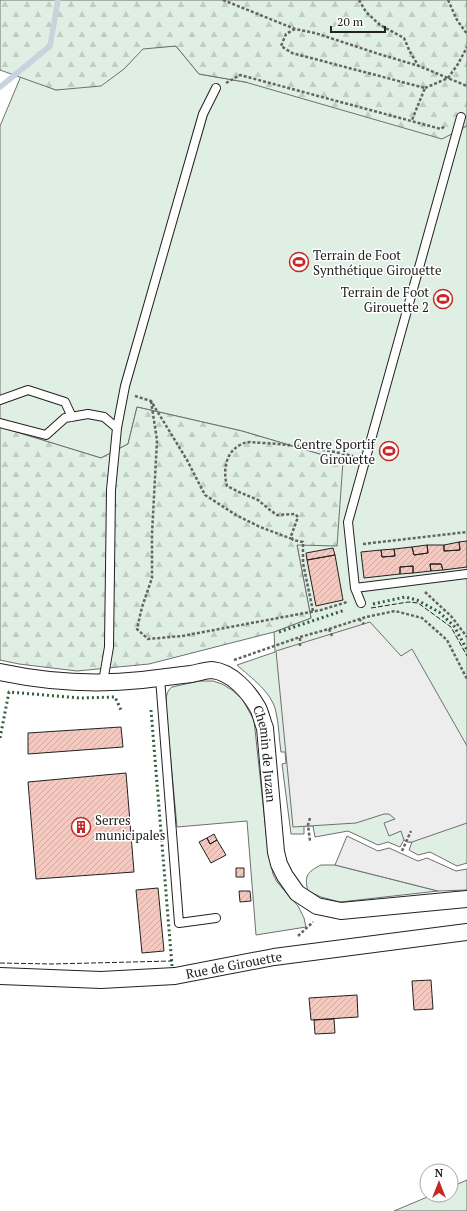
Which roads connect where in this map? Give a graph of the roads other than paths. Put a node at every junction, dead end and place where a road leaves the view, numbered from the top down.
1 (216, 88) road end
2 (461, 117) road end
3 (0, 400) edge
4 (72, 417) junction
5 (0, 423) edge
6 (117, 428) junction
7 (467, 574) edge
8 (356, 588) junction
9 (360, 601) road end
10 (0, 672) edge
11 (160, 678) junction
12 (103, 682) junction
13 (467, 899) edge
14 (216, 918) dead end
15 (467, 932) edge
16 (0, 976) edge

1 - 6 lane
2 - 8 lane
3 - 4 lane
4 - 5 lane
4 - 6 lane
6 - 12 lane
7 - 8 lane
8 - 9 lane
10 - 12 street
11 - 12 street
11 - 13 street, Chemin de Juzan
11 - 14 lane
15 - 16 street, Rue de Girouette

